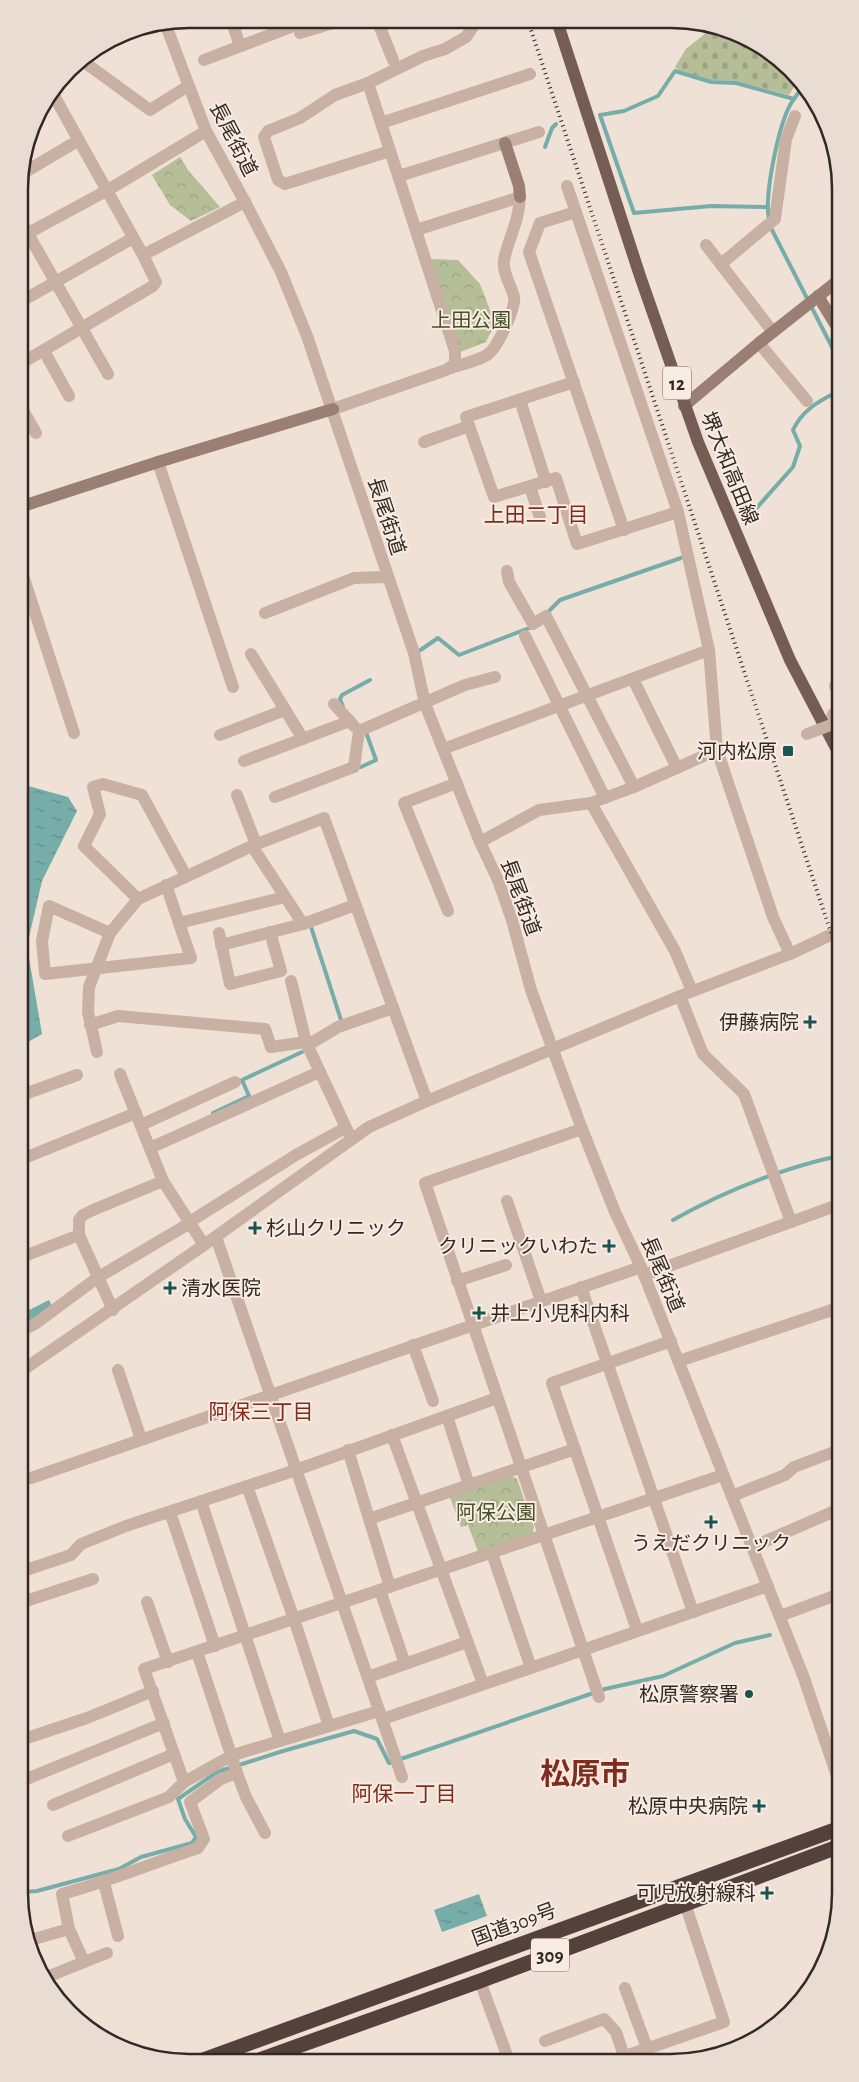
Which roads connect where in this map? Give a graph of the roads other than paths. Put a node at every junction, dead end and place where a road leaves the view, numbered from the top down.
1 (234, 28) edge
2 (291, 28) edge
3 (317, 28) edge
4 (380, 28) edge
5 (472, 28) edge
6 (559, 28) edge
7 (167, 30) edge
8 (300, 33) dead end
9 (240, 46) junction
10 (204, 60) dead end
11 (393, 60) dead end
12 (87, 64) edge
13 (530, 74) dead end
14 (368, 83) junction
15 (188, 86) junction
16 (55, 99) edge
17 (795, 116) dead end
18 (381, 123) junction
19 (206, 131) junction
20 (539, 132) dead end
21 (79, 140) junction
22 (505, 143) junction
23 (390, 151) junction
24 (29, 170) edge
25 (399, 176) junction
26 (567, 186) dead end
27 (108, 190) junction
28 (520, 197) junction
29 (245, 202) junction
30 (576, 212) junction
31 (416, 230) junction
32 (28, 233) edge
33 (133, 238) junction
34 (28, 243) edge
35 (706, 245) dead end
36 (143, 255) junction
37 (721, 264) junction
38 (55, 280) junction
39 (832, 285) edge
40 (28, 297) edge
41 (817, 297) junction
42 (832, 319) edge
43 (82, 328) junction
44 (773, 332) junction
45 (759, 343) junction
46 (44, 351) junction
47 (28, 360) edge
48 (451, 368) junction
49 (108, 374) dead end
50 (574, 382) junction
51 (70, 396) dead end
52 (520, 400) junction
53 (807, 401) dead end
54 (684, 406) junction
55 (333, 409) junction
56 (28, 419) edge
57 (469, 426) junction
58 (36, 433) dead end
59 (424, 442) dead end
60 (158, 462) junction
61 (546, 482) junction
62 (530, 486) junction
63 (28, 504) edge
64 (678, 512) junction
65 (540, 518) dead end
66 (624, 530) junction
67 (508, 571) dead end
68 (387, 577) junction
69 (28, 591) edge
70 (265, 613) dead end
71 (525, 636) dead end
72 (709, 650) junction
73 (251, 654) dead end
74 (495, 677) dead end
75 (633, 679) junction
76 (233, 687) dead end
77 (588, 696) junction
78 (334, 704) dead end
79 (425, 704) junction
80 (560, 706) junction
81 (285, 710) junction
82 (350, 721) junction
83 (832, 724) edge
84 (832, 729) edge
85 (359, 731) junction
86 (74, 733) dead end
87 (807, 734) dead end
88 (220, 735) dead end
89 (303, 739) junction
90 (444, 749) junction
91 (717, 750) junction
92 (244, 761) dead end
93 (677, 768) junction
94 (457, 784) junction
95 (634, 787) junction
96 (236, 795) dead end
97 (274, 797) dead end
98 (605, 798) junction
99 (591, 803) junction
100 (480, 842) junction
101 (254, 845) junction
102 (186, 876) junction
103 (166, 886) junction
104 (285, 897) junction
105 (138, 899) junction
106 (355, 905) junction
107 (448, 911) dead end
108 (179, 922) junction
109 (302, 924) junction
110 (270, 932) junction
111 (110, 933) junction
112 (832, 935) edge
113 (790, 954) junction
114 (96, 968) junction
115 (291, 981) dead end
116 (686, 994) junction
117 (393, 1008) junction
118 (90, 1025) junction
119 (307, 1043) junction
120 (553, 1050) junction
121 (97, 1052) dead end
122 (319, 1072) junction
123 (120, 1074) dead end
124 (76, 1075) dead end
125 (235, 1082) dead end
126 (28, 1093) edge
127 (426, 1101) junction
128 (138, 1119) junction
129 (582, 1129) junction
130 (348, 1133) junction
131 (150, 1148) junction
132 (28, 1157) edge
133 (163, 1181) junction
134 (507, 1202) dead end
135 (831, 1207) edge
136 (190, 1222) junction
137 (791, 1222) junction
138 (79, 1235) junction
139 (216, 1236) junction
140 (204, 1246) junction
141 (28, 1255) edge
142 (506, 1265) dead end
143 (643, 1271) junction
144 (97, 1278) junction
145 (457, 1281) junction
146 (581, 1287) junction
147 (541, 1301) junction
148 (113, 1310) junction
149 (831, 1310) edge
150 (471, 1325) junction
151 (28, 1328) edge
152 (671, 1341) junction
153 (413, 1345) junction
154 (679, 1361) junction
155 (609, 1363) junction
156 (28, 1367) edge
157 (118, 1370) dead end
158 (269, 1395) junction
159 (497, 1398) junction
160 (433, 1401) dead end
161 (446, 1416) junction
162 (392, 1435) junction
163 (141, 1438) junction
164 (574, 1449) junction
165 (348, 1450) junction
166 (831, 1453) edge
167 (520, 1467) junction
168 (296, 1470) junction
169 (723, 1475) junction
170 (31, 1478) dead end
171 (469, 1485) junction
172 (247, 1486) junction
173 (732, 1496) junction
174 (654, 1497) junction
175 (201, 1501) junction
176 (416, 1504) junction
177 (170, 1512) junction
178 (831, 1513) edge
179 (597, 1516) junction
180 (369, 1518) junction
181 (543, 1535) junction
182 (752, 1547) junction
183 (492, 1553) junction
184 (28, 1570) edge
185 (441, 1571) junction
186 (92, 1579) dead end
187 (768, 1586) junction
188 (385, 1588) junction
189 (831, 1597) edge
190 (28, 1601) edge
191 (146, 1602) dead end
192 (342, 1603) junction
193 (693, 1612) junction
194 (780, 1616) junction
195 (294, 1619) junction
196 (637, 1630) junction
197 (245, 1635) junction
198 (467, 1642) junction
199 (215, 1646) junction
200 (582, 1649) junction
201 (197, 1652) junction
202 (168, 1662) junction
203 (405, 1664) junction
204 (531, 1668) junction
205 (368, 1677) junction
206 (483, 1684) junction
207 (153, 1691) junction
208 (599, 1697) dead end
209 (381, 1715) junction
210 (164, 1723) junction
211 (329, 1726) junction
212 (28, 1738) edge
213 (280, 1741) junction
214 (174, 1754) junction
215 (233, 1756) junction
216 (831, 1759) edge
217 (237, 1773) junction
218 (401, 1773) dead end
219 (28, 1778) edge
220 (184, 1782) junction
221 (53, 1805) dead end
222 (831, 1831) edge
223 (265, 1833) dead end
224 (68, 1836) dead end
225 (831, 1849) edge
226 (104, 1883) junction
227 (679, 1885) junction
228 (685, 1906) junction
229 (69, 1929) junction
230 (118, 1936) dead end
231 (34, 1939) edge
232 (107, 1953) dead end
233 (84, 1962) junction
234 (50, 1976) edge
235 (480, 1981) junction
236 (625, 1988) dead end
237 (545, 2041) dead end
238 (647, 2048) junction
239 (219, 2054) edge
240 (276, 2054) edge
241 (507, 2054) edge
242 (621, 2054) edge
243 (630, 2054) edge

1 - 9 street
2 - 9 street
3 - 8 street
4 - 11 street
5 - 14 street
6 - 54 main road, 堺大和高田線 / 12
7 - 15 street, 長尾街道
9 - 10 street
12 - 15 street
13 - 18 street
14 - 18 street
14 - 23 street
15 - 19 street, 長尾街道
16 - 21 street
17 - 37 street
18 - 23 street
19 - 27 street
19 - 29 street, 長尾街道
20 - 22 street
21 - 24 street
21 - 27 street
22 - 25 street
22 - 28 street
23 - 25 street
25 - 31 street
26 - 30 street
27 - 32 street
27 - 33 street
28 - 31 street
28 - 48 street
29 - 36 street
29 - 55 street, 長尾街道
30 - 50 street
30 - 64 street
31 - 48 street
33 - 36 street
33 - 38 street
34 - 38 street
35 - 37 street
36 - 43 street
37 - 44 street
38 - 40 street
38 - 43 street
39 - 41 street
41 - 42 street
41 - 44 street
43 - 46 street
43 - 49 street
44 - 45 street
45 - 53 street
45 - 54 street
46 - 47 street
46 - 51 street
48 - 55 street
50 - 52 street
50 - 66 street
52 - 57 street
52 - 61 street
54 - 83 main road, 堺大和高田線 / 12
55 - 60 street
55 - 68 street, 長尾街道
56 - 58 street
57 - 59 street
57 - 62 street
60 - 63 street
60 - 76 street
61 - 62 street
61 - 66 street
62 - 65 street
64 - 66 street
64 - 72 street
67 - 77 street
68 - 70 street
68 - 79 street, 長尾街道
69 - 86 street
71 - 80 street
72 - 75 street
72 - 91 street
73 - 81 street
74 - 79 street
75 - 77 street
75 - 93 street
77 - 80 street
77 - 95 street
78 - 82 street
79 - 85 street
79 - 90 street, 長尾街道
80 - 90 street
80 - 98 street
81 - 88 street
81 - 89 street
82 - 85 street
82 - 89 street
84 - 87 street, bridge
85 - 97 street
89 - 92 street
90 - 94 street, 長尾街道
91 - 93 street
91 - 113 street
93 - 95 street
94 - 100 street, 長尾街道
94 - 107 street
95 - 98 street
96 - 101 street
98 - 99 street
99 - 100 street
99 - 116 street
100 - 120 street, 長尾街道
101 - 102 street
101 - 104 street
101 - 106 street
102 - 103 street
102 - 105 street
103 - 105 street
103 - 108 street
104 - 108 street
104 - 109 street
105 - 111 street
106 - 109 street
106 - 117 street
108 - 114 street
109 - 110 street
110 - 110 street
111 - 114 street
111 - 114 street
112 - 113 street
113 - 116 street
114 - 118 street
115 - 119 street
116 - 120 street
116 - 137 street
117 - 119 street
117 - 127 street
118 - 119 street
118 - 121 street
119 - 122 street
120 - 127 street
120 - 129 street, 長尾街道
122 - 130 street
122 - 131 street
123 - 128 street
124 - 126 street
125 - 128 street
127 - 130 street
128 - 131 street
128 - 132 street
129 - 143 street, 長尾街道
129 - 145 street
130 - 136 street
130 - 139 street
131 - 133 street
133 - 136 street
133 - 138 street
134 - 147 street
135 - 137 street
136 - 140 street
136 - 144 street
137 - 143 street
138 - 141 street
138 - 144 street
139 - 140 street
139 - 158 street
140 - 148 street
142 - 145 street
143 - 146 street
143 - 152 street, 長尾街道
144 - 148 street
144 - 151 street
145 - 150 street
146 - 147 street
146 - 155 street
147 - 150 street
148 - 156 street
149 - 154 street
150 - 153 street
150 - 159 street
152 - 154 street, 長尾街道
152 - 155 street
153 - 158 street
153 - 160 street
154 - 169 street, 長尾街道
155 - 164 street
155 - 174 street
157 - 163 street
158 - 163 street
158 - 168 street
159 - 161 street
159 - 167 street
161 - 162 street
161 - 171 street
162 - 165 street
162 - 176 street
163 - 170 street
164 - 167 street
164 - 179 street
165 - 168 street
165 - 180 street
166 - 173 street
167 - 171 street
167 - 181 street
168 - 172 street
168 - 192 street
169 - 173 street, 長尾街道
169 - 174 street
171 - 176 street
172 - 175 street
172 - 195 street
173 - 182 street, 長尾街道
174 - 179 street
174 - 193 street
175 - 177 street
175 - 197 street
176 - 180 street
176 - 185 street
177 - 184 street
177 - 199 street
178 - 182 street
179 - 181 street
179 - 196 street
180 - 188 street
181 - 183 street
181 - 200 street
182 - 187 street, 長尾街道
183 - 185 street
183 - 204 street
185 - 188 street
185 - 198 street
186 - 190 street
187 - 193 street
187 - 194 street, 長尾街道
188 - 192 street
188 - 203 street
189 - 194 street
191 - 202 street
192 - 195 street
192 - 205 street
193 - 196 street
194 - 216 street, 長尾街道
195 - 197 street
195 - 211 street
196 - 200 street
197 - 199 street
197 - 213 street
198 - 203 street
198 - 206 street
199 - 201 street
200 - 204 street
200 - 208 street
201 - 202 street
201 - 215 street
202 - 207 street
203 - 205 street
204 - 206 street
205 - 209 street
206 - 209 street
207 - 210 street
207 - 212 street
209 - 211 street
209 - 218 street
210 - 214 street
210 - 219 street
211 - 213 street
213 - 215 street
214 - 220 street
214 - 221 street
215 - 217 street
215 - 220 street
217 - 223 street
217 - 226 street
220 - 224 street
222 - 227 highway, 国道309号 / 309
225 - 228 highway, 国道309号 / 309
226 - 229 street
226 - 230 street
227 - 228 street
227 - 239 highway, 国道309号 / 309
228 - 235 highway, 国道309号 / 309
228 - 238 street
229 - 231 street
229 - 233 street
232 - 233 street
233 - 234 street
235 - 240 highway, 国道309号 / 309
235 - 241 street
236 - 238 street
237 - 242 street
238 - 243 street

